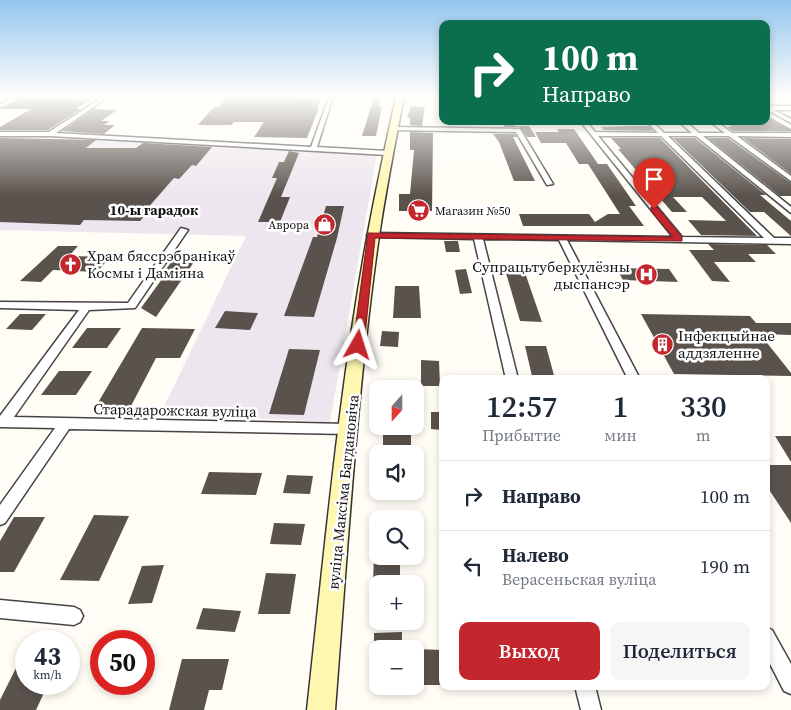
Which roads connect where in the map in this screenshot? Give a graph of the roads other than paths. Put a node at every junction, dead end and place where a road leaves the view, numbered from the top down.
1 (56, 130) edge
2 (320, 130) edge
3 (392, 130) edge
4 (518, 130) edge
5 (590, 130) edge
6 (659, 130) edge
7 (692, 130) edge
8 (725, 130) edge
9 (0, 134) edge
10 (50, 134) junction
11 (593, 134) junction
12 (663, 134) junction
13 (698, 135) junction
14 (732, 135) junction
15 (791, 135) edge
16 (314, 148) junction
17 (387, 153) junction
18 (791, 179) edge
19 (549, 184) dead end
20 (791, 211) edge
21 (184, 230) dead end
22 (371, 235) junction
23 (478, 237) junction
24 (562, 238) junction
25 (679, 239) junction
26 (771, 240) junction
27 (791, 241) edge
28 (0, 306) edge
29 (86, 307) junction
30 (511, 375) edge
31 (632, 375) edge
32 (2, 422) edge
33 (64, 424) junction
34 (348, 429) junction
35 (0, 518) edge
36 (0, 609) edge
37 (74, 616) dead end
38 (770, 644) edge
39 (791, 684) edge
40 (586, 690) edge
41 (321, 710) edge
42 (591, 710) edge

1 - 10 street
2 - 16 street
3 - 17 main road, вуліца Максіма Багдановіча
4 - 19 street
5 - 11 street
6 - 12 street
7 - 13 street
8 - 14 street
9 - 10 street
10 - 16 street
11 - 12 street
11 - 25 street
12 - 13 street
12 - 26 street
13 - 14 street
13 - 20 street
14 - 15 street
14 - 18 street
16 - 17 street
17 - 22 main road, вуліца Максіма Багдановіча
21 - 29 street
22 - 23 street
22 - 34 main road, вуліца Максіма Багдановіча
23 - 24 street
23 - 30 street
24 - 25 street
24 - 31 street
25 - 26 street
26 - 27 street
28 - 29 street
29 - 32 street
32 - 33 street, Старадарожская вуліца
33 - 34 street, Старадарожская вуліца
33 - 35 street
34 - 41 main road, вуліца Максіма Багдановіча
36 - 37 street
38 - 39 street
40 - 42 street

